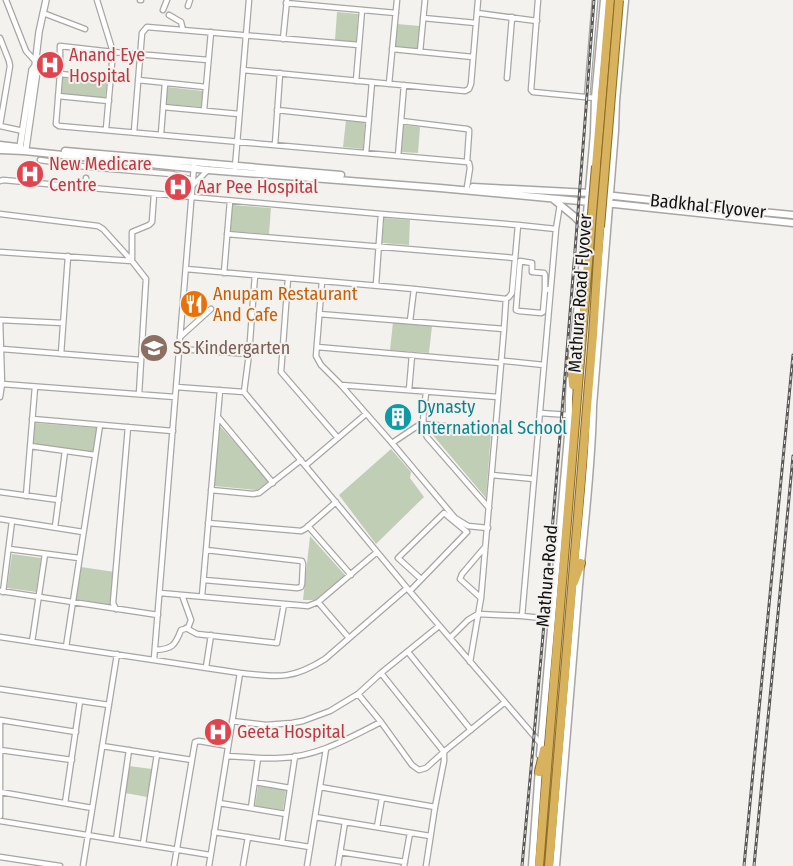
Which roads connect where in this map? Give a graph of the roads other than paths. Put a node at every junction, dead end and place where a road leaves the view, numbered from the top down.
1 (6, 0) edge
2 (46, 0) edge
3 (97, 0) edge
4 (167, 0) edge
5 (190, 0) edge
6 (249, 0) edge
7 (397, 0) edge
8 (425, 0) edge
9 (478, 0) edge
10 (538, 0) edge
11 (595, 0) edge
12 (604, 0) edge
13 (610, 0) edge
14 (620, 0) edge
15 (625, 0) edge
16 (286, 2) edge
17 (188, 6) dead end
18 (163, 10) dead end
19 (362, 10) junction
20 (43, 13) junction
21 (396, 13) junction
22 (477, 13) junction
23 (169, 15) dead end
24 (512, 17) junction
25 (423, 18) junction
26 (537, 21) junction
27 (476, 23) junction
28 (86, 29) dead end
29 (183, 30) junction
30 (211, 32) junction
31 (246, 36) junction
32 (0, 38) edge
33 (283, 39) junction
34 (359, 45) junction
35 (392, 49) junction
36 (113, 52) junction
37 (420, 52) junction
38 (141, 54) junction
39 (474, 56) junction
40 (208, 60) junction
41 (36, 64) junction
42 (243, 70) junction
43 (280, 73) junction
44 (60, 74) junction
45 (506, 78) dead end
46 (110, 80) junction
47 (138, 80) junction
48 (356, 81) junction
49 (372, 82) junction
50 (165, 83) junction
51 (389, 84) junction
52 (404, 85) junction
53 (206, 87) junction
54 (58, 96) junction
55 (587, 97) junction
56 (596, 98) junction
57 (109, 101) junction
58 (163, 107) junction
59 (204, 110) junction
60 (277, 110) junction
61 (239, 114) junction
62 (369, 120) junction
63 (400, 121) junction
64 (0, 126) edge
65 (106, 129) junction
66 (23, 131) junction
67 (615, 131) junction
68 (134, 132) junction
69 (161, 134) junction
70 (237, 141) junction
71 (0, 145) edge
72 (275, 145) junction
73 (23, 148) junction
74 (0, 150) edge
75 (366, 153) junction
76 (398, 156) junction
77 (40, 160) dead end
78 (467, 162) junction
79 (194, 165) junction
80 (183, 167) junction
81 (235, 169) junction
82 (612, 169) junction
83 (208, 170) junction
84 (591, 170) junction
85 (86, 178) dead end
86 (189, 179) junction
87 (0, 181) edge
88 (192, 186) junction
89 (467, 186) junction
90 (85, 188) junction
91 (588, 193) junction
92 (154, 194) junction
93 (610, 195) junction
94 (623, 196) junction
95 (191, 197) junction
96 (552, 198) junction
97 (230, 201) junction
98 (588, 202) junction
99 (560, 204) junction
100 (609, 204) junction
101 (623, 205) junction
102 (0, 214) edge
103 (381, 214) junction
104 (793, 215) edge
105 (608, 217) junction
106 (586, 218) junction
107 (793, 223) edge
108 (518, 225) junction
109 (585, 228) junction
110 (556, 229) junction
111 (227, 234) junction
112 (379, 247) junction
113 (0, 252) edge
114 (68, 256) junction
115 (515, 258) junction
116 (132, 261) junction
117 (186, 270) junction
118 (224, 273) junction
119 (255, 275) junction
120 (288, 278) junction
121 (322, 281) junction
122 (376, 285) junction
123 (414, 288) junction
124 (548, 290) junction
125 (506, 299) junction
126 (506, 307) junction
127 (516, 308) junction
128 (211, 309) dead end
129 (319, 314) junction
130 (410, 321) junction
131 (63, 323) junction
132 (504, 328) junction
133 (180, 337) junction
134 (317, 347) junction
135 (2, 349) junction
136 (179, 349) junction
137 (61, 354) junction
138 (249, 354) junction
139 (412, 355) junction
140 (141, 360) junction
141 (572, 361) junction
142 (503, 362) junction
143 (544, 365) junction
144 (2, 384) junction
145 (341, 385) junction
146 (176, 386) junction
147 (35, 387) junction
148 (220, 390) junction
149 (409, 390) junction
150 (244, 392) junction
151 (426, 392) junction
152 (138, 394) junction
153 (0, 397) edge
154 (175, 397) junction
155 (498, 397) junction
156 (540, 413) junction
157 (366, 414) junction
158 (568, 415) junction
159 (218, 417) junction
160 (32, 419) junction
161 (424, 424) junction
162 (100, 425) junction
163 (128, 427) junction
164 (574, 429) junction
165 (173, 431) junction
166 (495, 431) junction
167 (338, 438) junction
168 (392, 443) junction
169 (30, 446) junction
170 (65, 451) junction
171 (95, 455) junction
172 (301, 460) junction
173 (306, 465) junction
174 (492, 475) junction
175 (534, 479) junction
176 (273, 483) junction
177 (211, 490) junction
178 (0, 492) edge
179 (26, 496) junction
180 (59, 500) junction
181 (336, 502) junction
182 (489, 508) junction
183 (0, 519) edge
184 (12, 521) junction
185 (208, 523) junction
186 (308, 526) junction
187 (55, 527) junction
188 (488, 528) junction
189 (83, 532) junction
190 (485, 546) junction
191 (8, 549) junction
192 (206, 550) junction
193 (377, 552) junction
194 (45, 554) junction
195 (79, 558) junction
196 (581, 563) junction
197 (351, 575) junction
198 (421, 579) junction
199 (204, 580) junction
200 (571, 589) junction
201 (408, 590) junction
202 (1, 592) edge
203 (160, 593) junction
204 (182, 595) junction
205 (202, 596) junction
206 (39, 597) junction
207 (482, 598) junction
208 (72, 602) junction
209 (318, 602) junction
210 (284, 604) junction
211 (116, 609) junction
212 (478, 614) junction
213 (158, 615) junction
214 (522, 616) junction
215 (552, 619) junction
216 (439, 626) junction
217 (186, 628) junction
218 (211, 635) junction
219 (0, 637) edge
220 (349, 638) junction
221 (450, 638) junction
222 (32, 642) junction
223 (66, 647) junction
224 (155, 650) junction
225 (408, 652) junction
226 (117, 654) junction
227 (154, 659) junction
228 (470, 662) junction
229 (206, 667) junction
230 (240, 673) junction
231 (381, 674) junction
232 (0, 689) edge
233 (358, 694) junction
234 (80, 700) junction
235 (505, 702) junction
236 (109, 705) junction
237 (0, 720) edge
238 (232, 721) junction
239 (381, 722) junction
240 (550, 725) junction
241 (471, 730) junction
242 (76, 732) junction
243 (541, 745) junction
244 (102, 746) junction
245 (228, 746) junction
246 (326, 749) junction
247 (0, 750) edge
248 (129, 750) junction
249 (444, 752) junction
250 (157, 754) junction
251 (226, 756) junction
252 (295, 756) junction
253 (258, 758) junction
254 (72, 760) junction
255 (192, 760) junction
256 (539, 772) junction
257 (255, 782) junction
258 (320, 787) junction
259 (290, 788) junction
260 (0, 792) edge
261 (382, 798) junction
262 (219, 803) junction
263 (65, 804) junction
264 (435, 807) junction
265 (92, 808) junction
266 (251, 808) junction
267 (286, 814) junction
268 (0, 816) edge
269 (315, 816) junction
270 (0, 821) edge
271 (345, 822) junction
272 (377, 827) junction
273 (214, 832) junction
274 (410, 833) junction
275 (88, 836) junction
276 (430, 836) junction
277 (248, 837) junction
278 (116, 840) junction
279 (282, 842) junction
280 (143, 844) junction
281 (310, 846) junction
282 (177, 850) junction
283 (340, 852) junction
284 (210, 855) junction
285 (0, 857) edge
286 (405, 864) edge
287 (60, 866) edge
288 (83, 866) edge
289 (174, 866) edge
290 (209, 866) edge
291 (243, 866) edge
292 (307, 866) edge
293 (338, 866) edge
294 (426, 866) edge
295 (532, 866) edge
296 (539, 866) edge
297 (549, 866) edge
298 (556, 866) edge

1 - 41 street
2 - 20 street
3 - 36 street
4 - 18 street
5 - 17 street
6 - 31 street
7 - 21 street
8 - 25 street
9 - 22 street
10 - 26 street
11 - 55 street
12 - 56 main road
13 - 164 highway, Mathura Road Flyover, bridge
14 - 200 highway, Mathura Road Flyover, bridge
15 - 67 main road
16 - 19 street
16 - 33 street
19 - 21 street
19 - 34 street
20 - 28 street
20 - 41 street
21 - 35 street
22 - 24 street
22 - 27 street
23 - 29 street
24 - 26 street
24 - 45 street
25 - 27 street
25 - 37 street
26 - 55 street
27 - 39 street
29 - 30 street
29 - 38 street
30 - 31 street
30 - 40 street
31 - 33 street
31 - 42 street
32 - 64 street
33 - 34 street
34 - 48 street
35 - 37 street
35 - 51 street
36 - 38 street
36 - 44 street
36 - 46 street
37 - 39 street
38 - 40 street
38 - 47 street
39 - 52 street
40 - 53 street
41 - 66 street
41 - 73 street
42 - 43 street
42 - 61 street
43 - 48 street
43 - 60 street
44 - 46 street
44 - 54 street
46 - 57 street
47 - 50 street
47 - 68 street
48 - 49 street
49 - 51 street
49 - 62 street
50 - 53 street
50 - 58 street
51 - 52 street
52 - 63 street
53 - 59 street
54 - 57 street
54 - 65 street
55 - 56 street
56 - 84 main road
57 - 65 street
58 - 59 street
58 - 69 street
59 - 61 street
60 - 62 street
60 - 72 street
61 - 70 street
62 - 75 street
63 - 76 street
63 - 78 street
64 - 66 street
65 - 68 street
66 - 73 street
67 - 82 main road
67 - 94 main road
68 - 69 street
69 - 70 street
70 - 72 street
70 - 81 street
71 - 73 main road
72 - 75 street
73 - 74 main road
73 - 79 main road
73 - 80 main road
75 - 76 street
76 - 78 street
77 - 86 street
78 - 89 street
79 - 80 main road
79 - 81 main road
79 - 83 main road
79 - 88 street
80 - 86 street
81 - 83 main road
81 - 89 main road, Badkhal Flyover
81 - 96 main road, Badkhal Flyover
82 - 84 main road
82 - 93 main road
83 - 88 street
84 - 91 main road
85 - 90 street
86 - 88 street
87 - 90 street
88 - 95 street
89 - 91 main road, Badkhal Flyover
90 - 92 street
91 - 93 main road, Badkhal Flyover
91 - 98 main road
92 - 95 street
92 - 116 street
93 - 94 main road, Badkhal Flyover
93 - 100 main road
94 - 104 main road, Badkhal Flyover
95 - 97 street
95 - 117 street
96 - 98 main road, Badkhal Flyover
96 - 99 main road
97 - 103 street
97 - 111 street
98 - 100 main road, Badkhal Flyover
98 - 106 main road
99 - 109 main road
99 - 110 street
100 - 101 main road, Badkhal Flyover
100 - 105 main road
101 - 105 main road
101 - 107 main road, Badkhal Flyover
102 - 116 street
103 - 108 street
103 - 112 street
105 - 106 main road
105 - 196 main road
106 - 109 main road
108 - 110 street
108 - 115 street
109 - 141 main road
110 - 124 street
111 - 112 street
111 - 118 street
112 - 115 street
112 - 122 street
113 - 114 street
114 - 116 street
114 - 131 street
115 - 125 street
116 - 140 street
117 - 118 street
117 - 133 street
118 - 119 street
119 - 120 street
119 - 138 street
120 - 121 street
120 - 167 street
121 - 122 street
121 - 129 street
122 - 123 street
123 - 125 street
123 - 130 street
124 - 127 street
124 - 127 street
124 - 143 street
125 - 126 street
126 - 127 street
126 - 132 street
128 - 133 street
129 - 130 street
129 - 134 street
130 - 132 street
131 - 135 street
131 - 137 street
132 - 142 street
133 - 136 street
134 - 139 street
134 - 145 street
135 - 137 street
135 - 144 street
136 - 138 street
136 - 146 street
137 - 140 street
138 - 150 street
139 - 142 street
139 - 149 street
140 - 152 street
141 - 158 main road
141 - 164 highway
142 - 143 street
142 - 155 street
143 - 156 street
144 - 147 street
144 - 153 street
145 - 149 street
145 - 157 street
146 - 148 street
146 - 154 street
147 - 152 street
147 - 160 street
148 - 150 street
148 - 159 street
149 - 151 street
150 - 172 street
151 - 155 street
151 - 161 street
152 - 154 street
154 - 165 street
155 - 166 street
156 - 158 street
156 - 175 street
157 - 167 street
157 - 168 street
158 - 215 main road
159 - 176 street
159 - 177 street
160 - 162 street
160 - 169 street
161 - 166 street
161 - 168 street
161 - 182 street
162 - 163 street
162 - 171 street
163 - 165 street
163 - 211 street
164 - 240 highway, Mathura Road
165 - 203 street
166 - 174 street
167 - 173 street
168 - 188 street
169 - 170 street
169 - 179 street
170 - 171 street
170 - 180 street
171 - 189 street
172 - 173 street
172 - 176 street
173 - 181 street
174 - 175 street
174 - 182 street
175 - 214 street
176 - 177 street
177 - 185 street
178 - 179 street
179 - 180 street
180 - 187 street
181 - 186 street
181 - 193 street
182 - 188 street
183 - 184 street
184 - 187 street
184 - 191 street
185 - 186 street
185 - 192 street
186 - 197 street
187 - 189 street
188 - 190 street
189 - 195 street
190 - 207 street
190 - 207 street
191 - 194 street
191 - 202 street
192 - 199 street
192 - 199 street
193 - 197 street
193 - 201 street
194 - 195 street
194 - 206 street
195 - 208 street
196 - 200 highway
196 - 298 main road
197 - 209 street
198 - 198 street
198 - 201 street
199 - 205 street
200 - 297 highway, Mathura Road
201 - 216 street
201 - 220 street
202 - 206 street
203 - 204 street
203 - 213 street
204 - 205 street
204 - 217 street
205 - 210 street
206 - 208 street
206 - 222 street
207 - 212 street
208 - 211 street
208 - 223 street
209 - 210 street
209 - 220 street
210 - 218 street
211 - 213 street
212 - 214 street
212 - 221 street
212 - 228 street
213 - 224 street
214 - 215 street
215 - 243 main road
216 - 221 street
216 - 225 street
217 - 218 street
217 - 224 street
218 - 229 street
219 - 222 street
220 - 230 street
221 - 228 street
222 - 223 street
223 - 226 street
224 - 227 street
225 - 231 street
225 - 241 street
226 - 227 street
226 - 236 street
227 - 229 street
228 - 235 street
229 - 230 street
230 - 238 street
231 - 233 street
231 - 249 street
232 - 234 street
233 - 238 street
233 - 239 street
234 - 236 street
234 - 242 street
235 - 241 street
235 - 243 street
236 - 244 street
237 - 242 street
237 - 247 street
238 - 245 street
239 - 246 street
239 - 249 street
240 - 256 highway
240 - 296 highway
241 - 249 street
242 - 254 street
243 - 256 main road
244 - 248 street
244 - 265 street
245 - 251 street
245 - 255 street
246 - 252 street
246 - 258 street
247 - 254 street
247 - 260 street
248 - 250 street
248 - 278 street
249 - 264 street
250 - 255 street
250 - 280 street
251 - 253 street
251 - 262 street
252 - 253 street
252 - 259 street
253 - 257 street
254 - 263 street
255 - 282 street
256 - 295 main road
257 - 259 street
257 - 266 street
258 - 261 street
258 - 269 street
259 - 267 street
260 - 263 street
260 - 268 street
261 - 264 street
261 - 272 street
262 - 266 street
262 - 273 street
263 - 265 street
264 - 276 street
265 - 275 street
266 - 267 street
267 - 279 street
269 - 271 street
269 - 281 street
270 - 275 street
271 - 272 street
271 - 283 street
272 - 274 street
273 - 277 street
273 - 284 street
274 - 276 street
274 - 286 street
275 - 278 street
275 - 288 street
276 - 294 street
277 - 279 street
277 - 291 street
278 - 280 street
279 - 281 street
280 - 282 street
281 - 292 street
282 - 284 street
282 - 289 street
283 - 286 street
283 - 293 street
284 - 290 street
285 - 287 street

